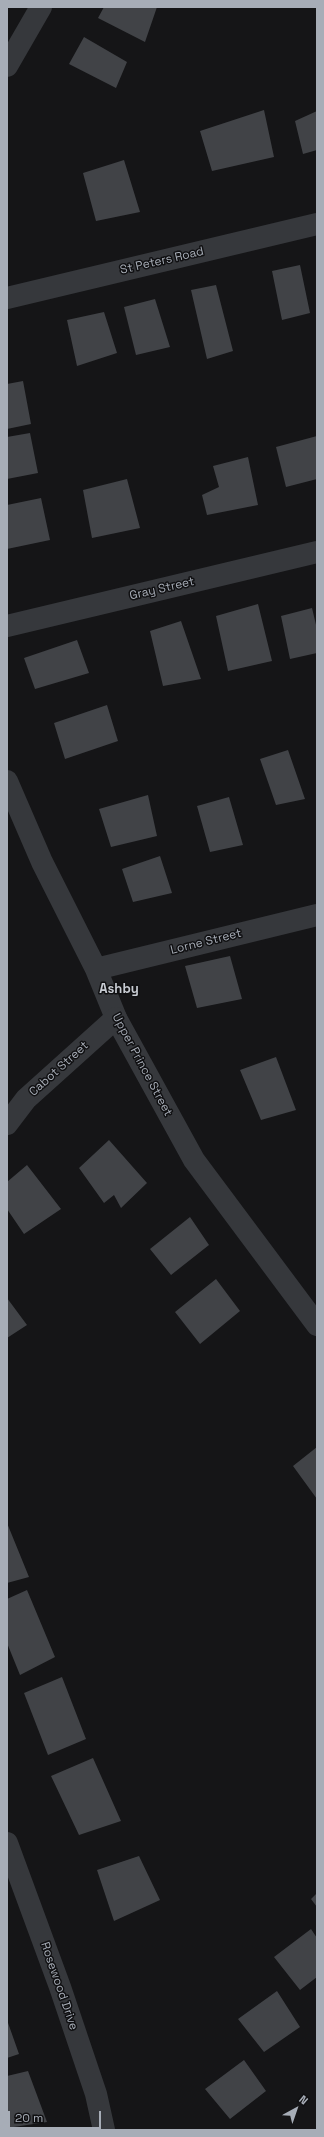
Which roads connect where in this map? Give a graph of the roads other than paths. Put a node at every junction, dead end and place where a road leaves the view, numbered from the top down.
1 (41, 7) edge
2 (7, 66) edge
3 (317, 224) edge
4 (7, 298) edge
5 (317, 552) edge
6 (7, 626) edge
7 (7, 781) edge
8 (317, 915) edge
9 (96, 970) junction
10 (116, 1018) junction
11 (7, 1124) edge
12 (317, 1324) edge
13 (7, 1843) edge
14 (104, 2130) edge

1 - 2 street
3 - 4 street, St Peters Road
5 - 6 street, Gray Street
7 - 9 street, Upper Prince Street
8 - 9 street, Lorne Street
9 - 10 street, Upper Prince Street
10 - 11 street, Cabot Street
10 - 12 street, Upper Prince Street
13 - 14 street, Rosewood Drive

